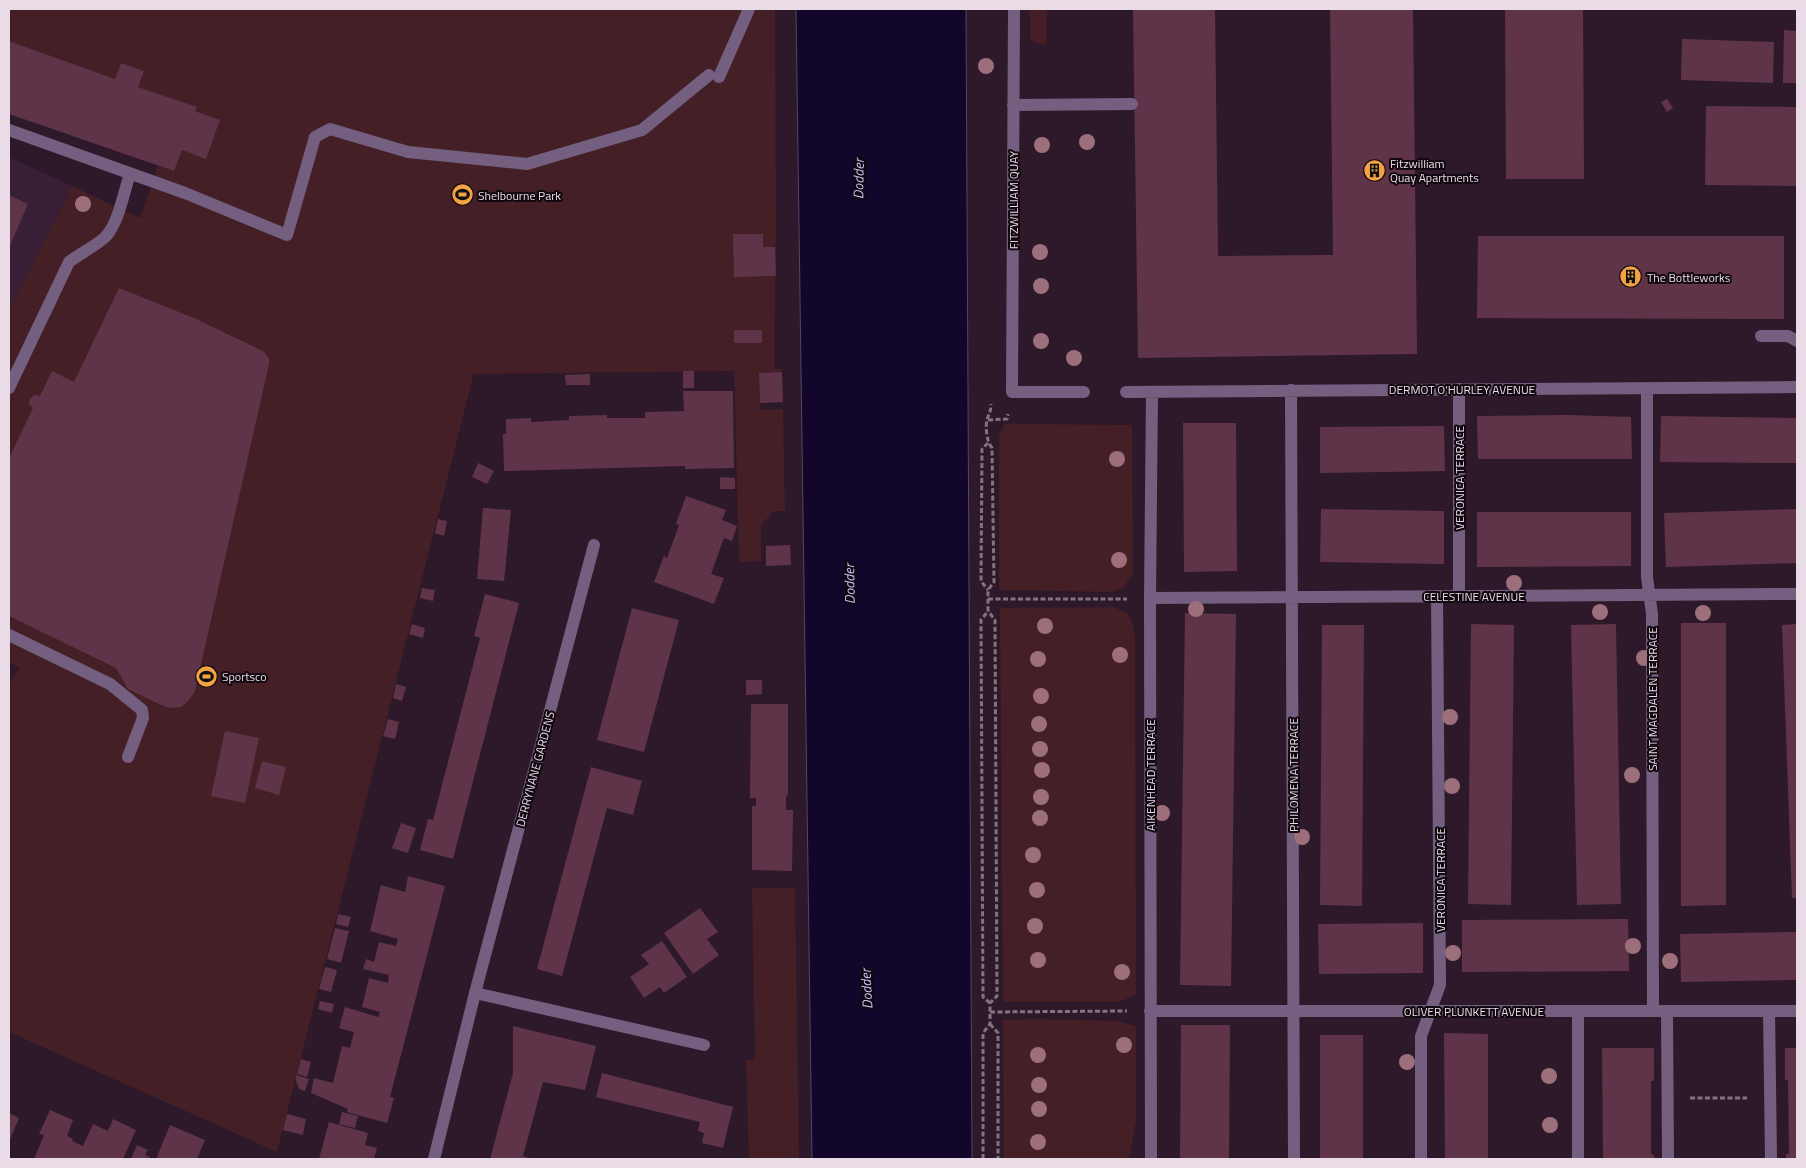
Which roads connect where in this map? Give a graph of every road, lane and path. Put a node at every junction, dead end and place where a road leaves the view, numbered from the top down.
1 (749, 9) edge
2 (1014, 9) edge
3 (1132, 104) dead end
4 (1013, 105) junction
5 (9, 130) edge
6 (130, 174) junction
7 (1761, 336) dead end
8 (1797, 341) edge
9 (1797, 387) edge
10 (9, 388) edge
11 (1647, 388) junction
12 (1459, 389) junction
13 (1291, 390) junction
14 (1084, 392) dead end
15 (1126, 392) dead end
16 (1152, 392) junction
17 (991, 413) dead end
18 (1007, 419) dead end
19 (987, 420) junction
20 (988, 443) junction
21 (594, 545) dead end
22 (988, 590) junction
23 (1797, 594) edge
24 (1649, 595) junction
25 (1437, 596) junction
26 (1459, 596) junction
27 (1292, 597) junction
28 (1150, 598) junction
29 (988, 599) junction
30 (1112, 600) dead end
31 (988, 611) junction
32 (9, 635) edge
33 (128, 757) dead end
34 (475, 993) junction
35 (990, 1003) junction
36 (1126, 1011) dead end
37 (1150, 1011) junction
38 (1293, 1011) junction
39 (1430, 1011) junction
40 (1578, 1011) junction
41 (1653, 1011) junction
42 (1667, 1011) junction
43 (1769, 1011) junction
44 (1797, 1011) edge
45 (990, 1012) junction
46 (990, 1024) junction
47 (704, 1045) dead end
48 (1667, 1098) junction
49 (1770, 1098) junction
50 (434, 1159) edge
51 (983, 1159) edge
52 (998, 1159) edge
53 (1150, 1159) edge
54 (1294, 1159) edge
55 (1421, 1159) edge
56 (1578, 1159) edge
57 (1668, 1159) edge
58 (1771, 1159) edge

1 - 6 street
2 - 4 street, FITZWILLIAM QUAY
3 - 4 street
4 - 14 street, FITZWILLIAM QUAY
5 - 6 street
6 - 10 street
7 - 8 street
9 - 11 street, DERMOT O'HURLEY AVENUE
11 - 12 street, DERMOT O'HURLEY AVENUE
11 - 24 street, SAINT MAGDALEN TERRACE
12 - 13 street, DERMOT O'HURLEY AVENUE
12 - 26 street, VERONICA TERRACE
13 - 16 street, DERMOT O'HURLEY AVENUE
13 - 27 street, PHILOMENA TERRACE
15 - 16 street, DERMOT O'HURLEY AVENUE
16 - 28 street, AIKENHEAD TERRACE
17 - 19 path
18 - 19 path
19 - 20 path
20 - 22 path
20 - 22 path
21 - 34 street, DERRYNANE GARDENS
22 - 29 path
23 - 24 street, CELESTINE AVENUE
24 - 26 street, CELESTINE AVENUE
24 - 41 street, SAINT MAGDALEN TERRACE
25 - 26 street, CELESTINE AVENUE
25 - 27 street, CELESTINE AVENUE
25 - 39 street, VERONICA TERRACE
27 - 28 street, CELESTINE AVENUE
27 - 38 street, PHILOMENA TERRACE
28 - 37 street, AIKENHEAD TERRACE
29 - 30 path
29 - 31 path
31 - 35 path
31 - 35 path
32 - 33 street
34 - 47 street
34 - 50 street, DERRYNANE GARDENS
35 - 45 path
36 - 45 path
37 - 38 street, OLIVER PLUNKETT AVENUE
37 - 53 street, AIKENHEAD TERRACE
38 - 39 street, OLIVER PLUNKETT AVENUE
38 - 54 street, PHILOMENA TERRACE
39 - 40 street, OLIVER PLUNKETT AVENUE
39 - 55 street, VERONICA TERRACE
40 - 41 street, OLIVER PLUNKETT AVENUE
40 - 56 street
41 - 42 street, OLIVER PLUNKETT AVENUE
42 - 43 street, OLIVER PLUNKETT AVENUE
42 - 48 street
43 - 44 street, OLIVER PLUNKETT AVENUE
43 - 49 street
45 - 46 path
46 - 51 path
46 - 52 path
48 - 49 path
48 - 57 street
49 - 58 street

